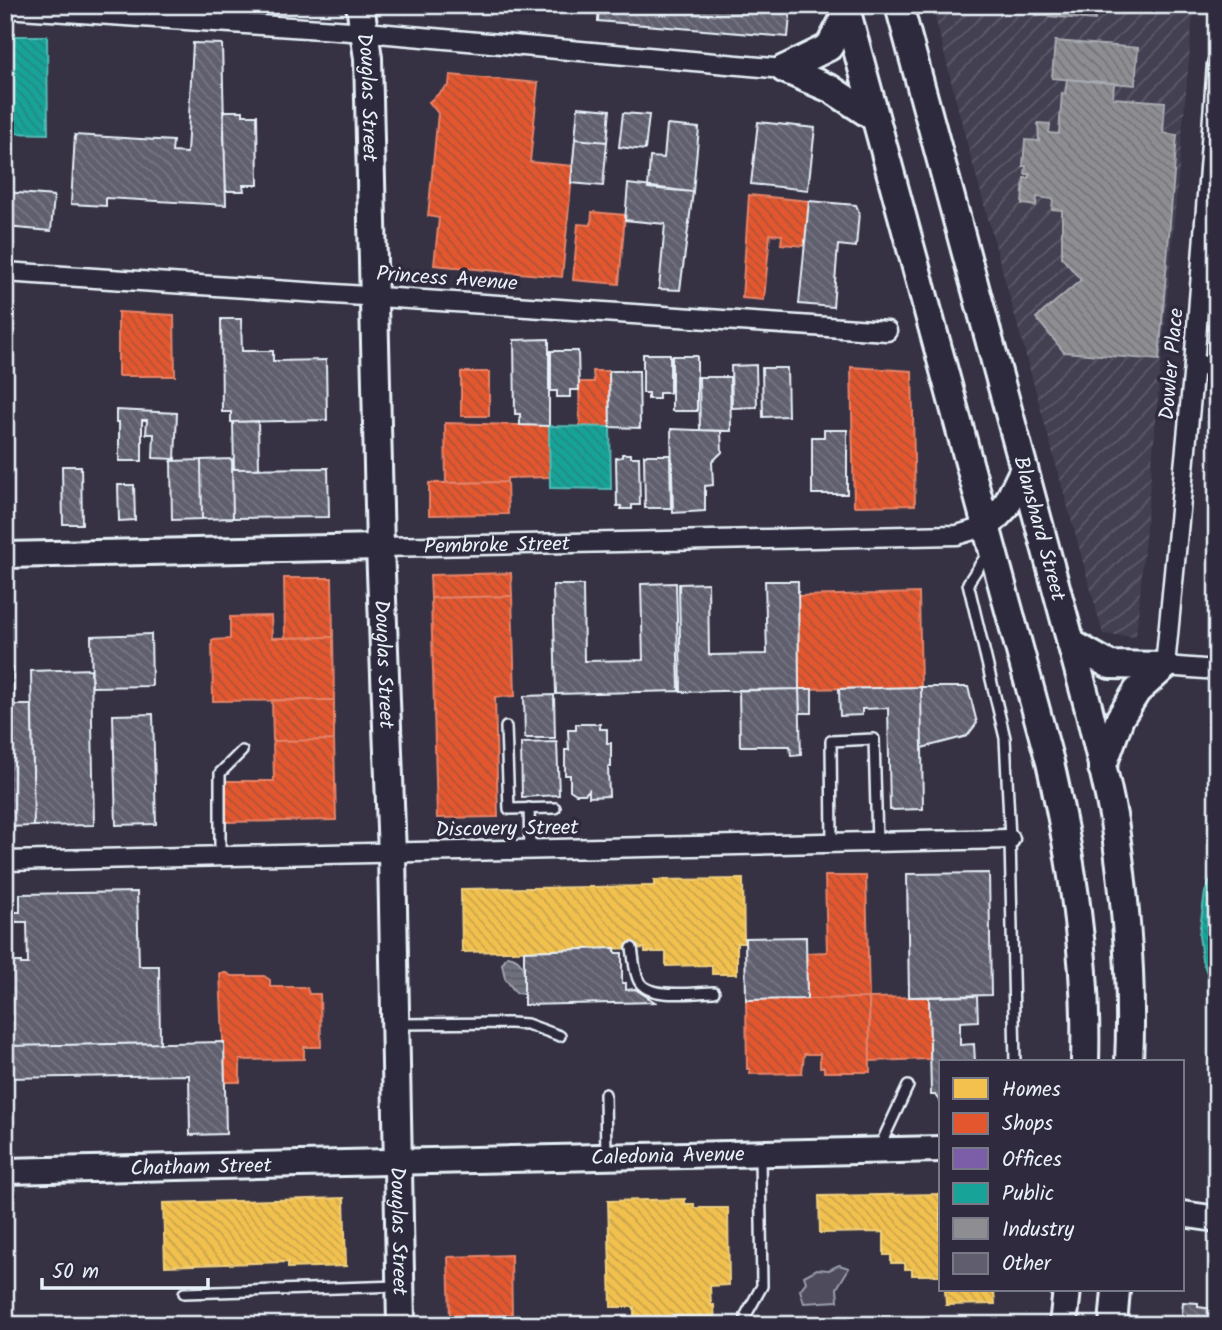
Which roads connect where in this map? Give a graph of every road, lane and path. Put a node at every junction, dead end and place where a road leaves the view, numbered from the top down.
1 (360, 5) edge
2 (899, 5) edge
3 (5, 8) edge
4 (846, 9) edge
5 (366, 32) junction
6 (1217, 64) edge
7 (784, 69) junction
8 (876, 118) junction
9 (5, 272) edge
10 (375, 296) junction
11 (887, 331) dead end
12 (1194, 365) junction
13 (1217, 367) edge
14 (1024, 470) junction
15 (989, 537) junction
16 (380, 547) junction
17 (5, 555) edge
18 (1071, 643) junction
19 (1165, 667) junction
20 (1217, 670) edge
21 (506, 727) dead end
22 (242, 751) dead end
23 (1102, 768) junction
24 (529, 808) junction
25 (555, 808) dead end
26 (1010, 839) junction
27 (877, 842) junction
28 (832, 843) junction
29 (530, 851) junction
30 (392, 854) junction
31 (220, 857) junction
32 (5, 861) edge
33 (632, 948) dead end
34 (714, 992) dead end
35 (394, 1024) junction
36 (559, 1036) dead end
37 (1014, 1060) edge
38 (1085, 1060) edge
39 (1129, 1060) edge
40 (908, 1086) dead end
41 (605, 1094) dead end
42 (939, 1149) edge
43 (878, 1150) junction
44 (760, 1153) junction
45 (606, 1156) junction
46 (397, 1161) junction
47 (5, 1171) edge
48 (1184, 1214) edge
49 (1217, 1219) edge
50 (400, 1286) junction
51 (1067, 1292) edge
52 (1116, 1292) edge
53 (184, 1293) dead end
54 (401, 1325) edge
55 (746, 1325) edge
56 (1063, 1325) edge
57 (1113, 1325) edge

1 - 5 main road, Douglas Street
2 - 14 main road, Blanshard Street
3 - 5 street
4 - 7 main road
4 - 8 main road
5 - 7 street
5 - 10 main road, Douglas Street
6 - 12 street, Dowler Place
7 - 8 main road
8 - 15 main road
9 - 10 street, Princess Avenue
10 - 11 street, Princess Avenue
10 - 16 main road, Douglas Street
12 - 13 street
12 - 19 street, Dowler Place
14 - 15 main road
14 - 18 main road, Blanshard Street
15 - 16 street, Pembroke Street
15 - 26 lane
15 - 38 main road
16 - 17 street, Pembroke Street
16 - 30 main road, Douglas Street
18 - 19 main road
18 - 23 main road, Blanshard Street
19 - 20 street
19 - 23 main road
21 - 24 lane
22 - 31 lane
23 - 39 main road, Blanshard Street
24 - 25 lane
24 - 29 lane
26 - 27 street, Discovery Street
26 - 37 lane
27 - 28 street, Discovery Street
27 - 28 lane
28 - 29 street, Discovery Street
29 - 30 street, Discovery Street
30 - 31 street, Discovery Street
30 - 35 main road, Douglas Street
31 - 32 street, Discovery Street
33 - 34 lane
35 - 36 lane
35 - 46 main road, Douglas Street
40 - 43 lane
41 - 45 lane
42 - 43 street, Caledonia Avenue
43 - 44 street, Caledonia Avenue
44 - 45 street, Caledonia Avenue
44 - 55 lane
45 - 46 street, Caledonia Avenue
46 - 47 street, Chatham Street
46 - 50 main road, Douglas Street
48 - 49 street
50 - 53 lane
50 - 54 main road, Douglas Street
51 - 56 main road
52 - 57 main road

